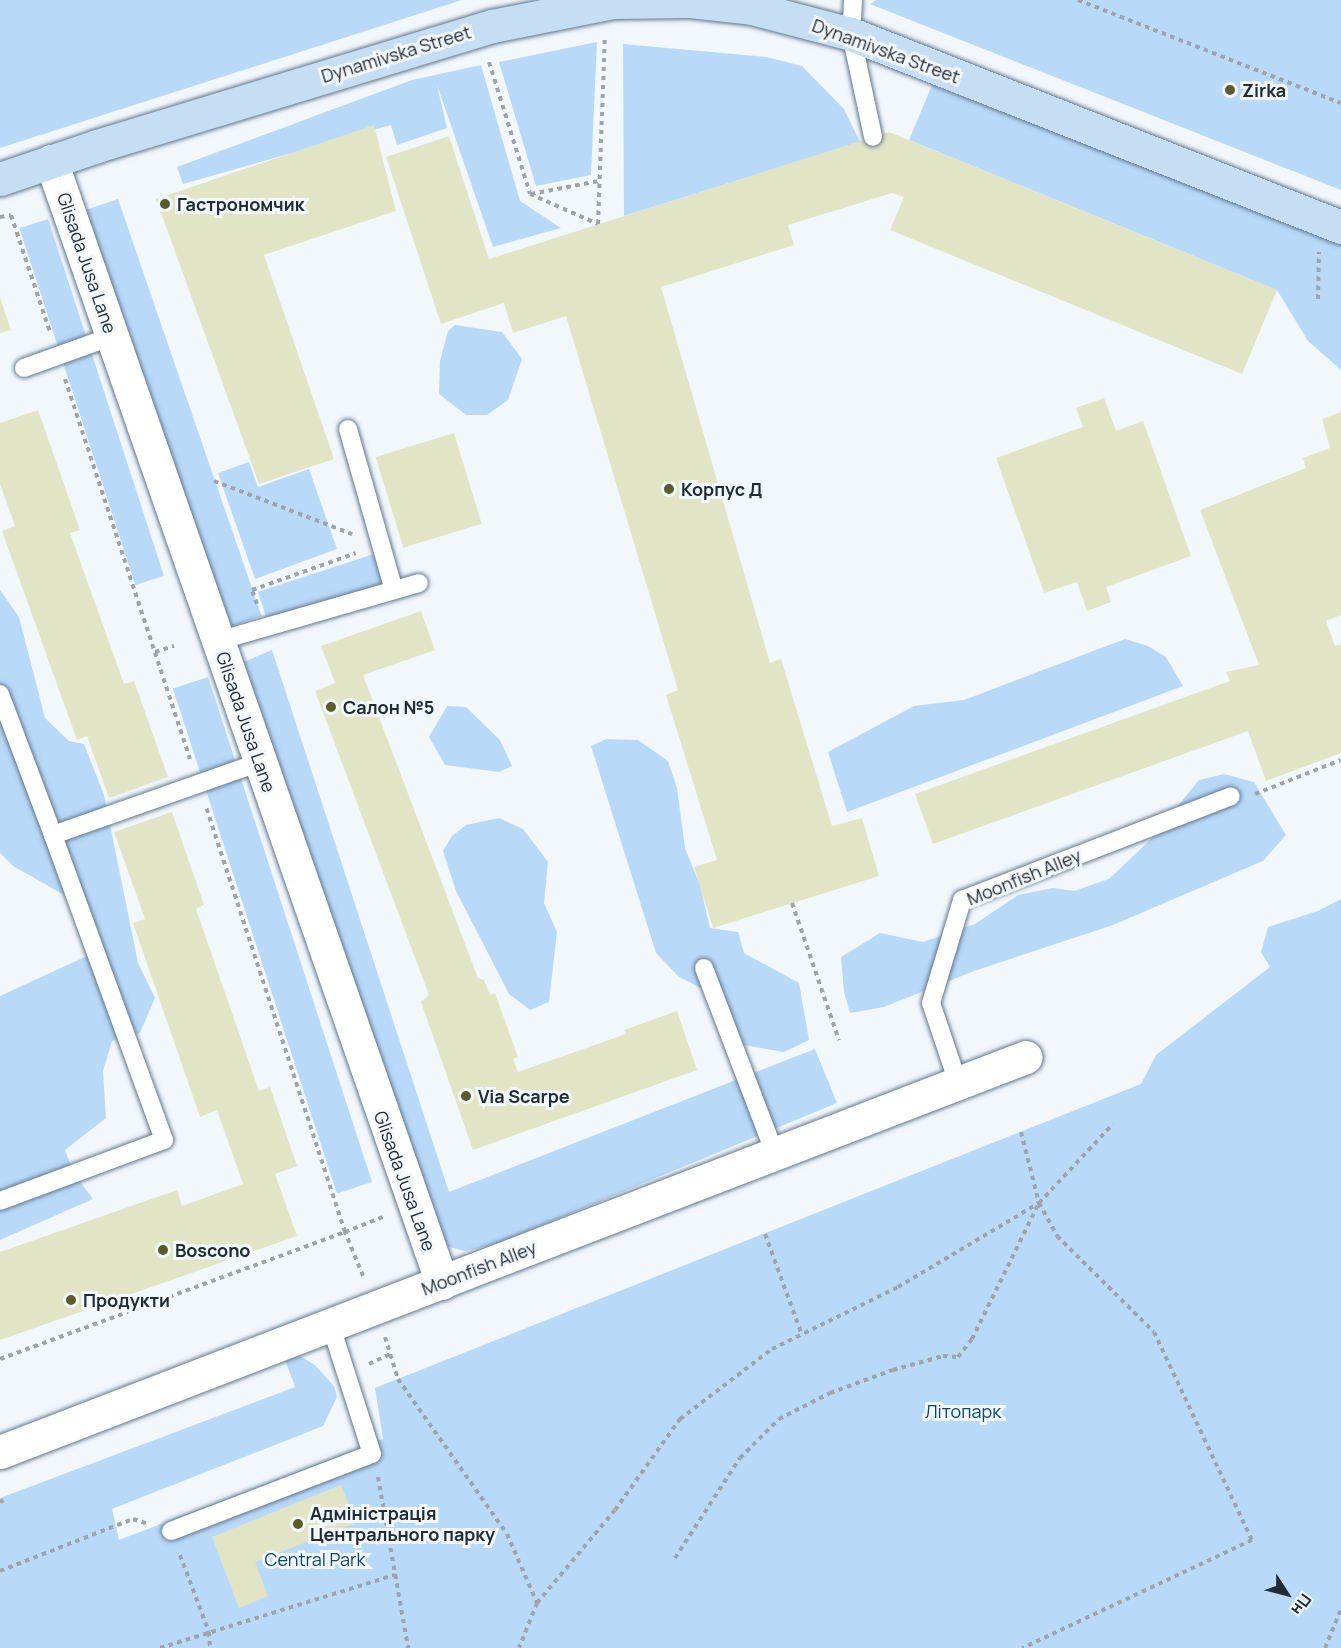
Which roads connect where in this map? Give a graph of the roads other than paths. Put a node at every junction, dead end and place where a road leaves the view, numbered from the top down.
1 (853, 0) edge
2 (752, 4) edge
3 (850, 34) junction
4 (873, 137) dead end
5 (51, 161) junction
6 (0, 179) edge
7 (1330, 235) edge
8 (113, 336) junction
9 (24, 368) dead end
10 (348, 429) dead end
11 (419, 583) dead end
12 (394, 590) junction
13 (218, 642) junction
14 (0, 694) edge
15 (260, 762) junction
16 (1231, 796) road end
17 (53, 836) junction
18 (704, 969) dead end
19 (1026, 1057) dead end
20 (958, 1083) junction
21 (775, 1154) junction
22 (0, 1201) edge
23 (442, 1282) junction
24 (331, 1326) junction
25 (0, 1452) edge
26 (171, 1531) road end

1 - 3 lane
2 - 3 street, Dynamivska Street
2 - 5 street, Dynamivska Street
3 - 4 lane
3 - 7 street, Dynamivska Street
5 - 6 street, Dynamivska Street
5 - 8 street, Glisada Jusa Lane
8 - 9 lane
8 - 13 street, Glisada Jusa Lane
10 - 12 lane
11 - 12 lane
12 - 13 lane
13 - 15 street, Glisada Jusa Lane
14 - 17 lane
15 - 17 lane
15 - 23 street, Glisada Jusa Lane
16 - 20 lane, Moonfish Alley
17 - 22 lane
18 - 21 lane
19 - 20 street, Moonfish Alley
20 - 21 street, Moonfish Alley
21 - 23 street, Moonfish Alley
23 - 24 street, Moonfish Alley
24 - 25 street, Moonfish Alley
24 - 26 lane

